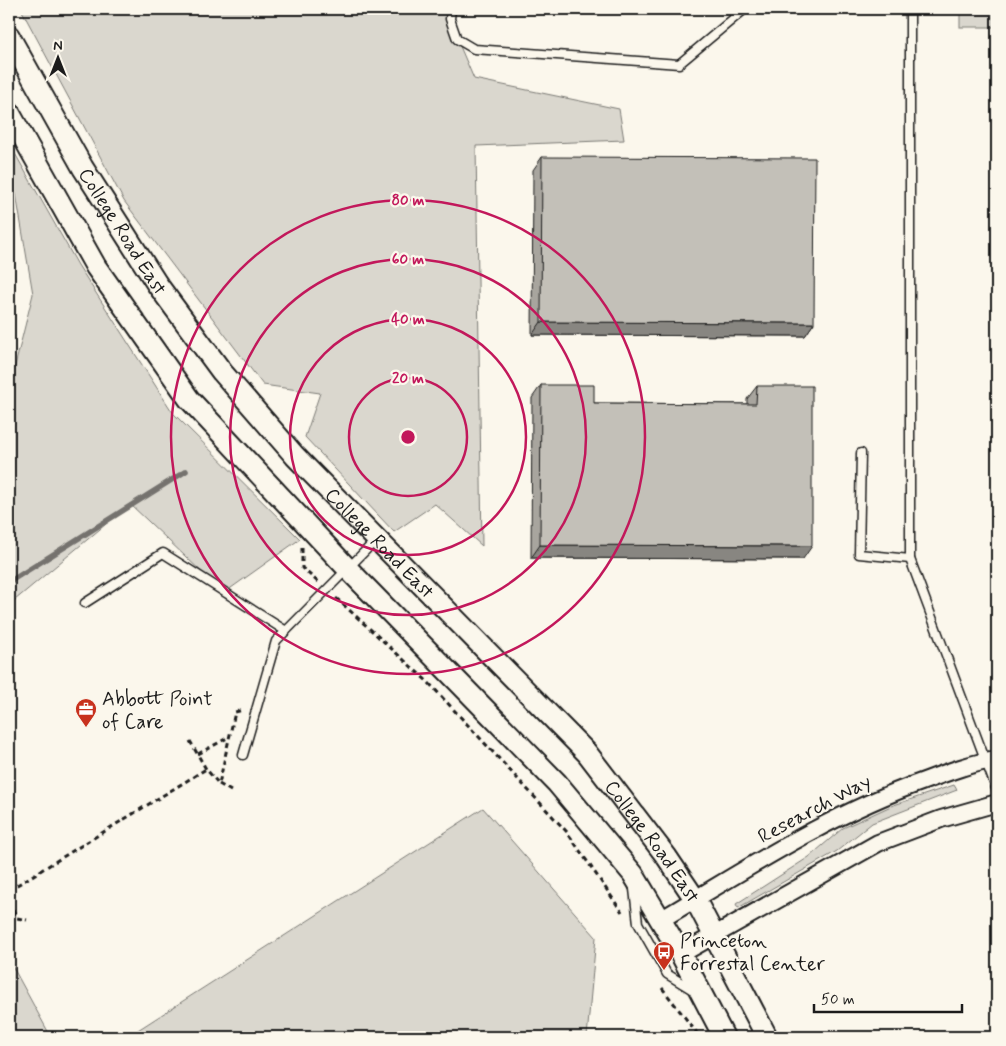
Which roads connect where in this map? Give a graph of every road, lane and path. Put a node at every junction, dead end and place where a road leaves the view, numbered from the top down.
1 (451, 9) edge
2 (728, 9) edge
3 (734, 9) edge
4 (745, 9) edge
5 (910, 9) edge
6 (733, 18) junction
7 (9, 36) edge
8 (9, 112) edge
9 (14, 159) dead end
10 (9, 166) edge
11 (861, 452) dead end
12 (377, 539) junction
13 (910, 559) junction
14 (348, 569) junction
15 (85, 603) dead end
16 (286, 631) junction
17 (258, 705) junction
18 (229, 737) junction
19 (190, 741) dead end
20 (198, 754) junction
21 (243, 755) dead end
22 (992, 759) edge
23 (206, 769) junction
24 (219, 784) junction
25 (231, 791) dead end
26 (997, 791) edge
27 (997, 804) edge
28 (633, 874) junction
29 (9, 890) edge
30 (695, 899) junction
31 (9, 902) edge
32 (662, 919) junction
33 (27, 920) dead end
34 (714, 936) junction
35 (682, 954) joint
36 (702, 995) junction
37 (724, 1037) edge
38 (767, 1037) edge

1 - 6 lane
2 - 3 lane
3 - 6 lane
4 - 6 lane
5 - 13 lane
7 - 12 street, College Road East
8 - 14 street, College Road East
9 - 10 path
11 - 13 lane
12 - 14 lane
12 - 30 street, College Road East
13 - 22 lane
14 - 16 lane
14 - 28 street, College Road East
15 - 16 lane
16 - 17 lane
17 - 18 path
17 - 21 lane
18 - 20 path
18 - 24 path
19 - 20 path
20 - 23 path
22 - 26 lane
22 - 30 street, Research Way
23 - 24 path
23 - 29 path
24 - 25 path
27 - 34 street
28 - 32 street, College Road East
28 - 36 lane
30 - 32 street, Research Way
30 - 34 street, College Road East
31 - 33 path
32 - 35 street, College Road East
32 - 36 street, College Road East
34 - 35 street
34 - 38 street, College Road East
36 - 37 street, College Road East

